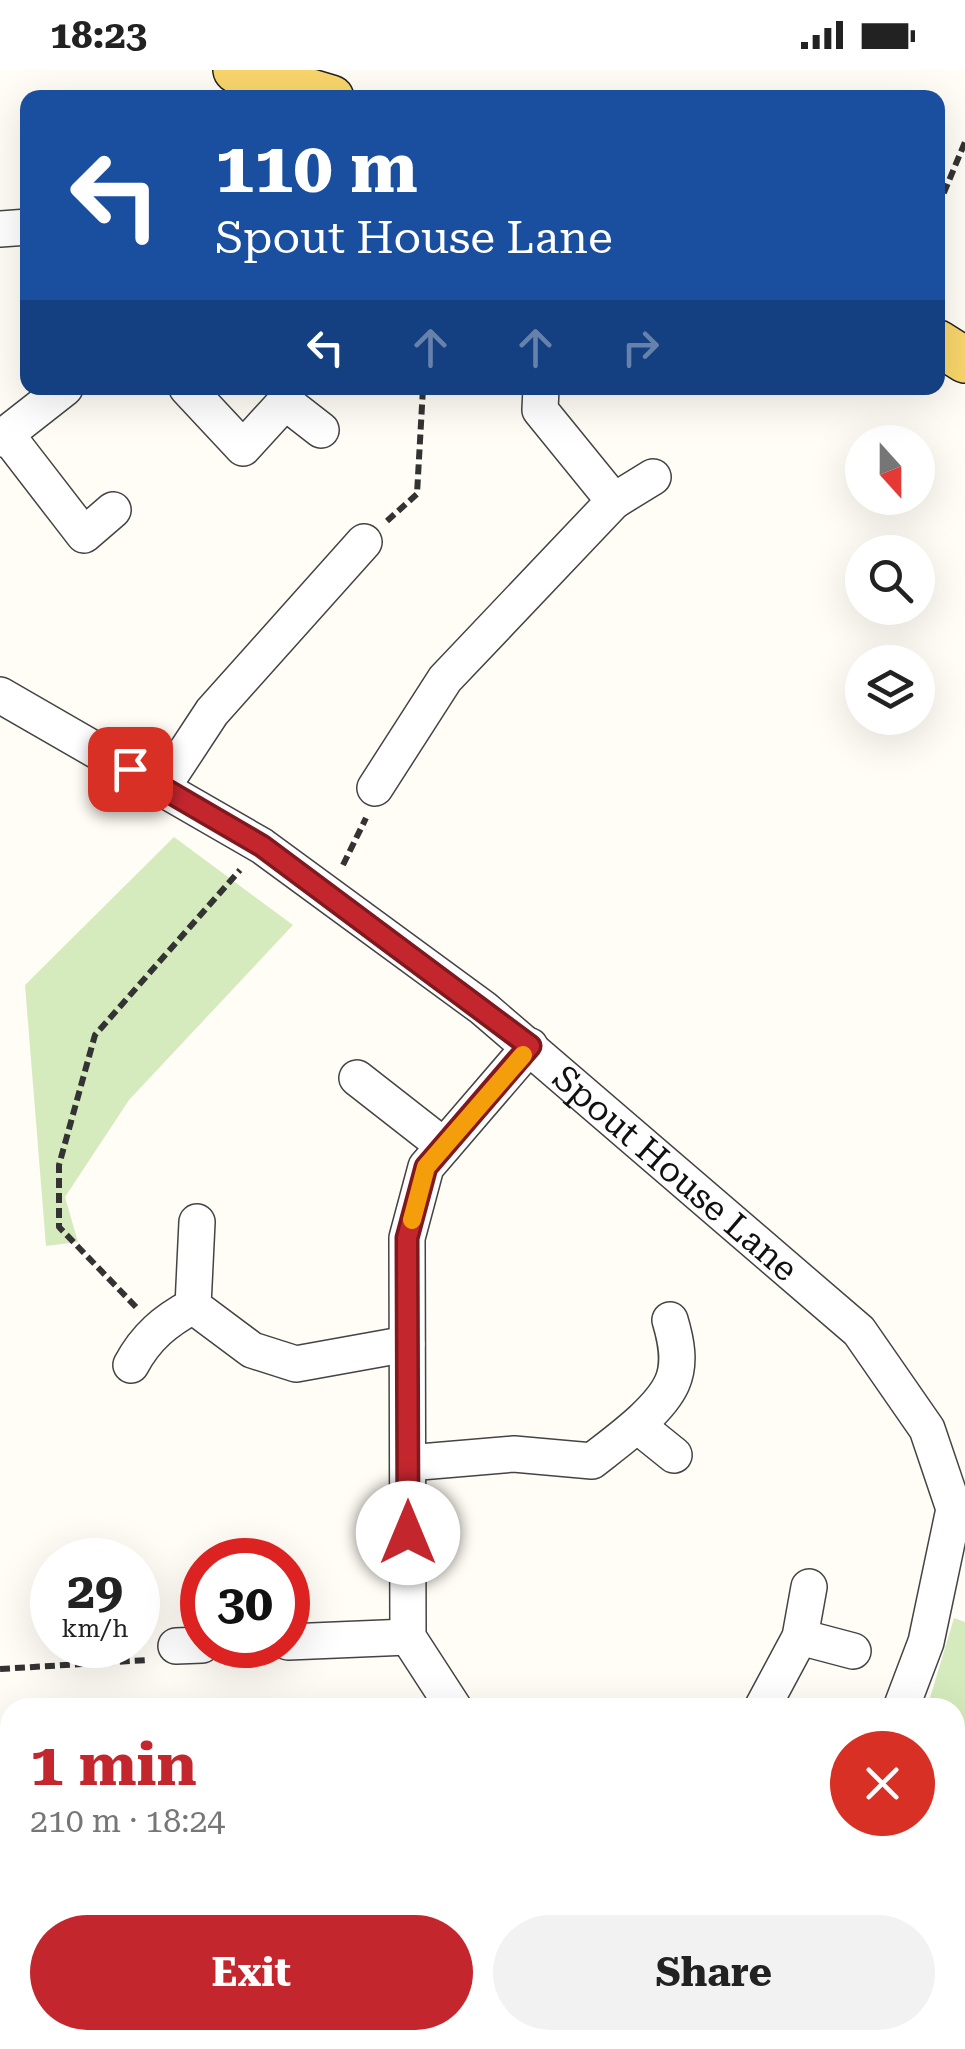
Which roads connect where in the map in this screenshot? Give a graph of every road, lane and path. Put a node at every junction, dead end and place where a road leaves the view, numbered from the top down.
1 (262, 79) edge
2 (301, 90) edge
3 (965, 142) edge
4 (945, 189) edge
5 (56, 395) edge
6 (194, 395) edge
7 (423, 395) edge
8 (541, 395) edge
9 (321, 430) dead end
10 (3, 436) edge
11 (654, 477) dead end
12 (614, 501) junction
13 (113, 510) dead end
14 (364, 542) joint
15 (0, 695) edge
16 (162, 788) junction
17 (375, 788) joint
18 (262, 846) junction
19 (328, 894) junction
20 (530, 1046) junction
21 (357, 1078) dead end
22 (444, 1146) junction
23 (197, 1222) dead end
24 (193, 1306) junction
25 (670, 1320) dead end
26 (158, 1330) junction
27 (407, 1344) junction
28 (131, 1365) dead end
29 (638, 1426) junction
30 (674, 1455) dead end
31 (408, 1464) junction
32 (809, 1588) dead end
33 (952, 1596) edge
34 (408, 1637) junction
35 (800, 1637) junction
36 (310, 1641) edge
37 (180, 1651) edge
38 (853, 1651) dead end
39 (0, 1669) edge
40 (448, 1698) edge
41 (767, 1698) edge
42 (905, 1698) edge

1 - 2 main road
3 - 4 path
5 - 10 street
6 - 9 street
7 - 14 path
8 - 12 street
10 - 13 street
11 - 12 street
12 - 17 street
14 - 16 street
15 - 16 street, Spout House Lane
16 - 18 street, Spout House Lane
17 - 19 path
18 - 19 street, Spout House Lane
18 - 26 path
19 - 20 street, Spout House Lane
20 - 22 street
20 - 33 street, Spout House Lane
21 - 22 street
22 - 27 street
23 - 24 street
24 - 26 street
24 - 27 street
25 - 29 street
26 - 28 street
27 - 31 street
29 - 30 street
29 - 31 street
31 - 34 street
32 - 35 street
33 - 42 street, Spout House Lane
34 - 36 street
34 - 40 street
35 - 38 street
35 - 41 street
37 - 39 path

